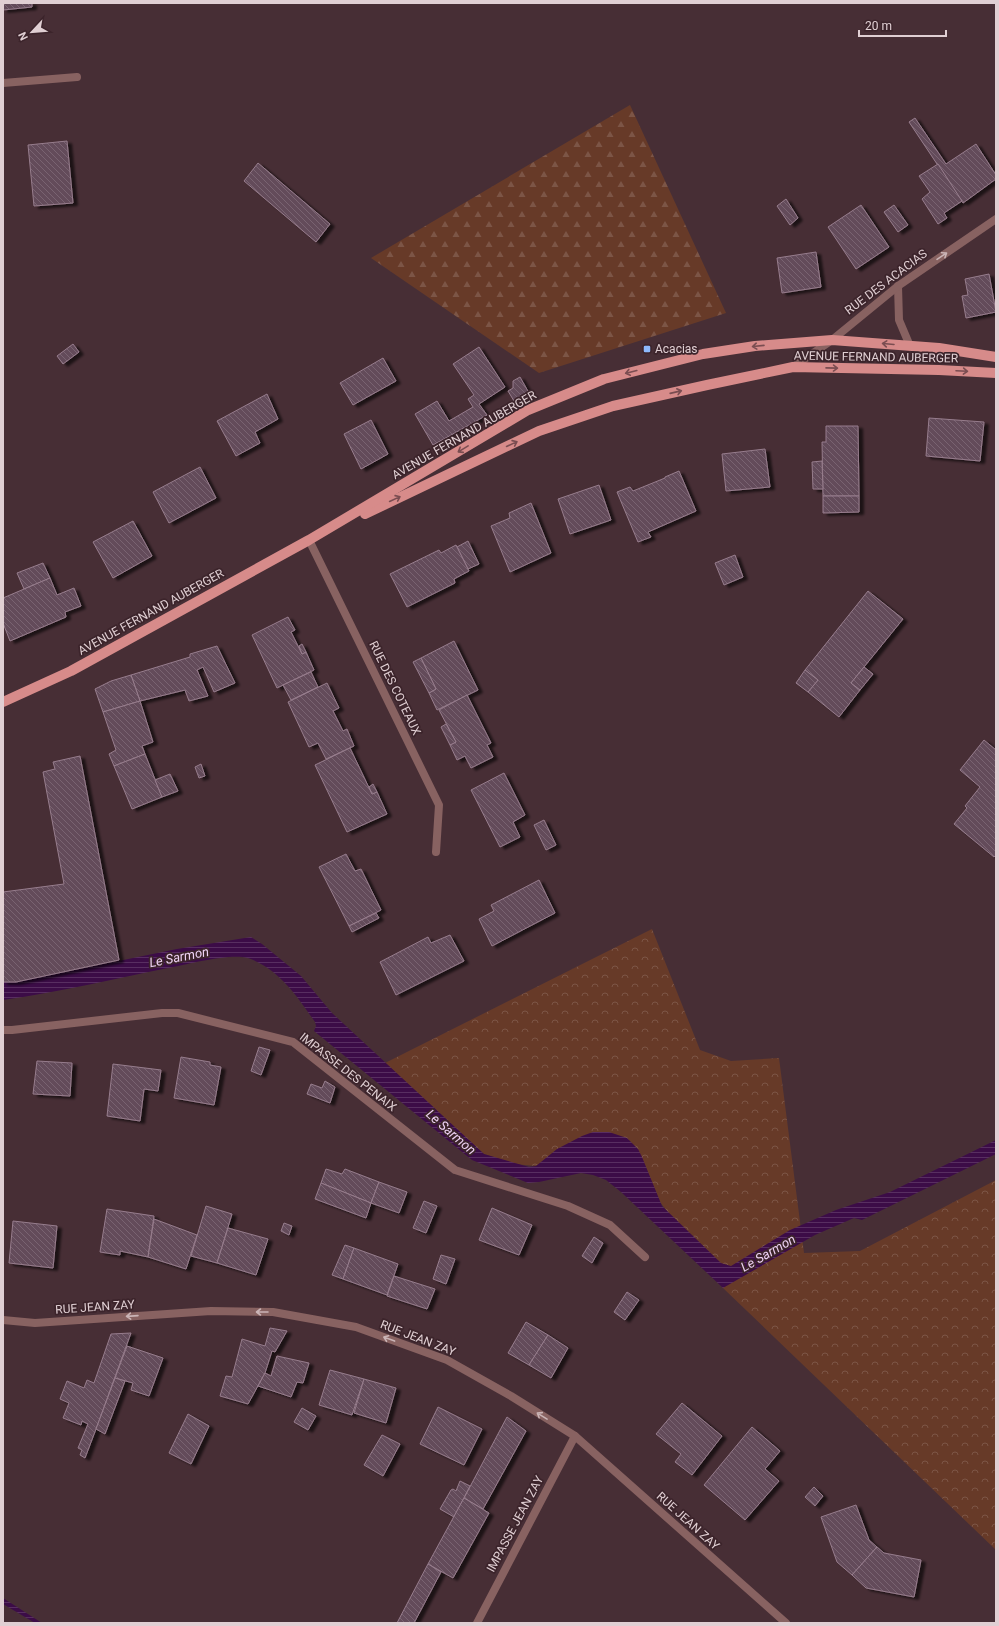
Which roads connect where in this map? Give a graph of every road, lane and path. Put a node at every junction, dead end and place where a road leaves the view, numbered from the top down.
1 (78, 77) dead end
2 (3, 83) edge
3 (996, 219) edge
4 (898, 286) junction
5 (832, 340) junction
6 (910, 346) junction
7 (996, 357) edge
8 (793, 367) junction
9 (996, 372) edge
10 (309, 540) junction
11 (3, 702) edge
12 (436, 852) dead end
13 (3, 1030) edge
14 (645, 1257) dead end
15 (3, 1320) edge
16 (575, 1436) junction
17 (477, 1623) edge
18 (786, 1623) edge

1 - 2 street
4 -> 3 street, RUE DES ACACIAS
4 - 5 street, RUE DES ACACIAS
4 - 6 street
6 -> 5 main road, AVENUE FERNAND AUBERGER
5 - 8 street, RUE DES ACACIAS
5 -> 10 main road, AVENUE FERNAND AUBERGER
6 - 7 main road, AVENUE FERNAND AUBERGER
8 -> 9 main road, AVENUE FERNAND AUBERGER
10 -> 8 main road, AVENUE FERNAND AUBERGER
10 - 11 main road, AVENUE FERNAND AUBERGER
10 - 12 street, RUE DES COTEAUX
13 - 14 street, IMPASSE DES PENAIX
16 -> 15 street, RUE JEAN ZAY
16 - 17 street, IMPASSE JEAN ZAY
16 - 18 street, RUE JEAN ZAY

